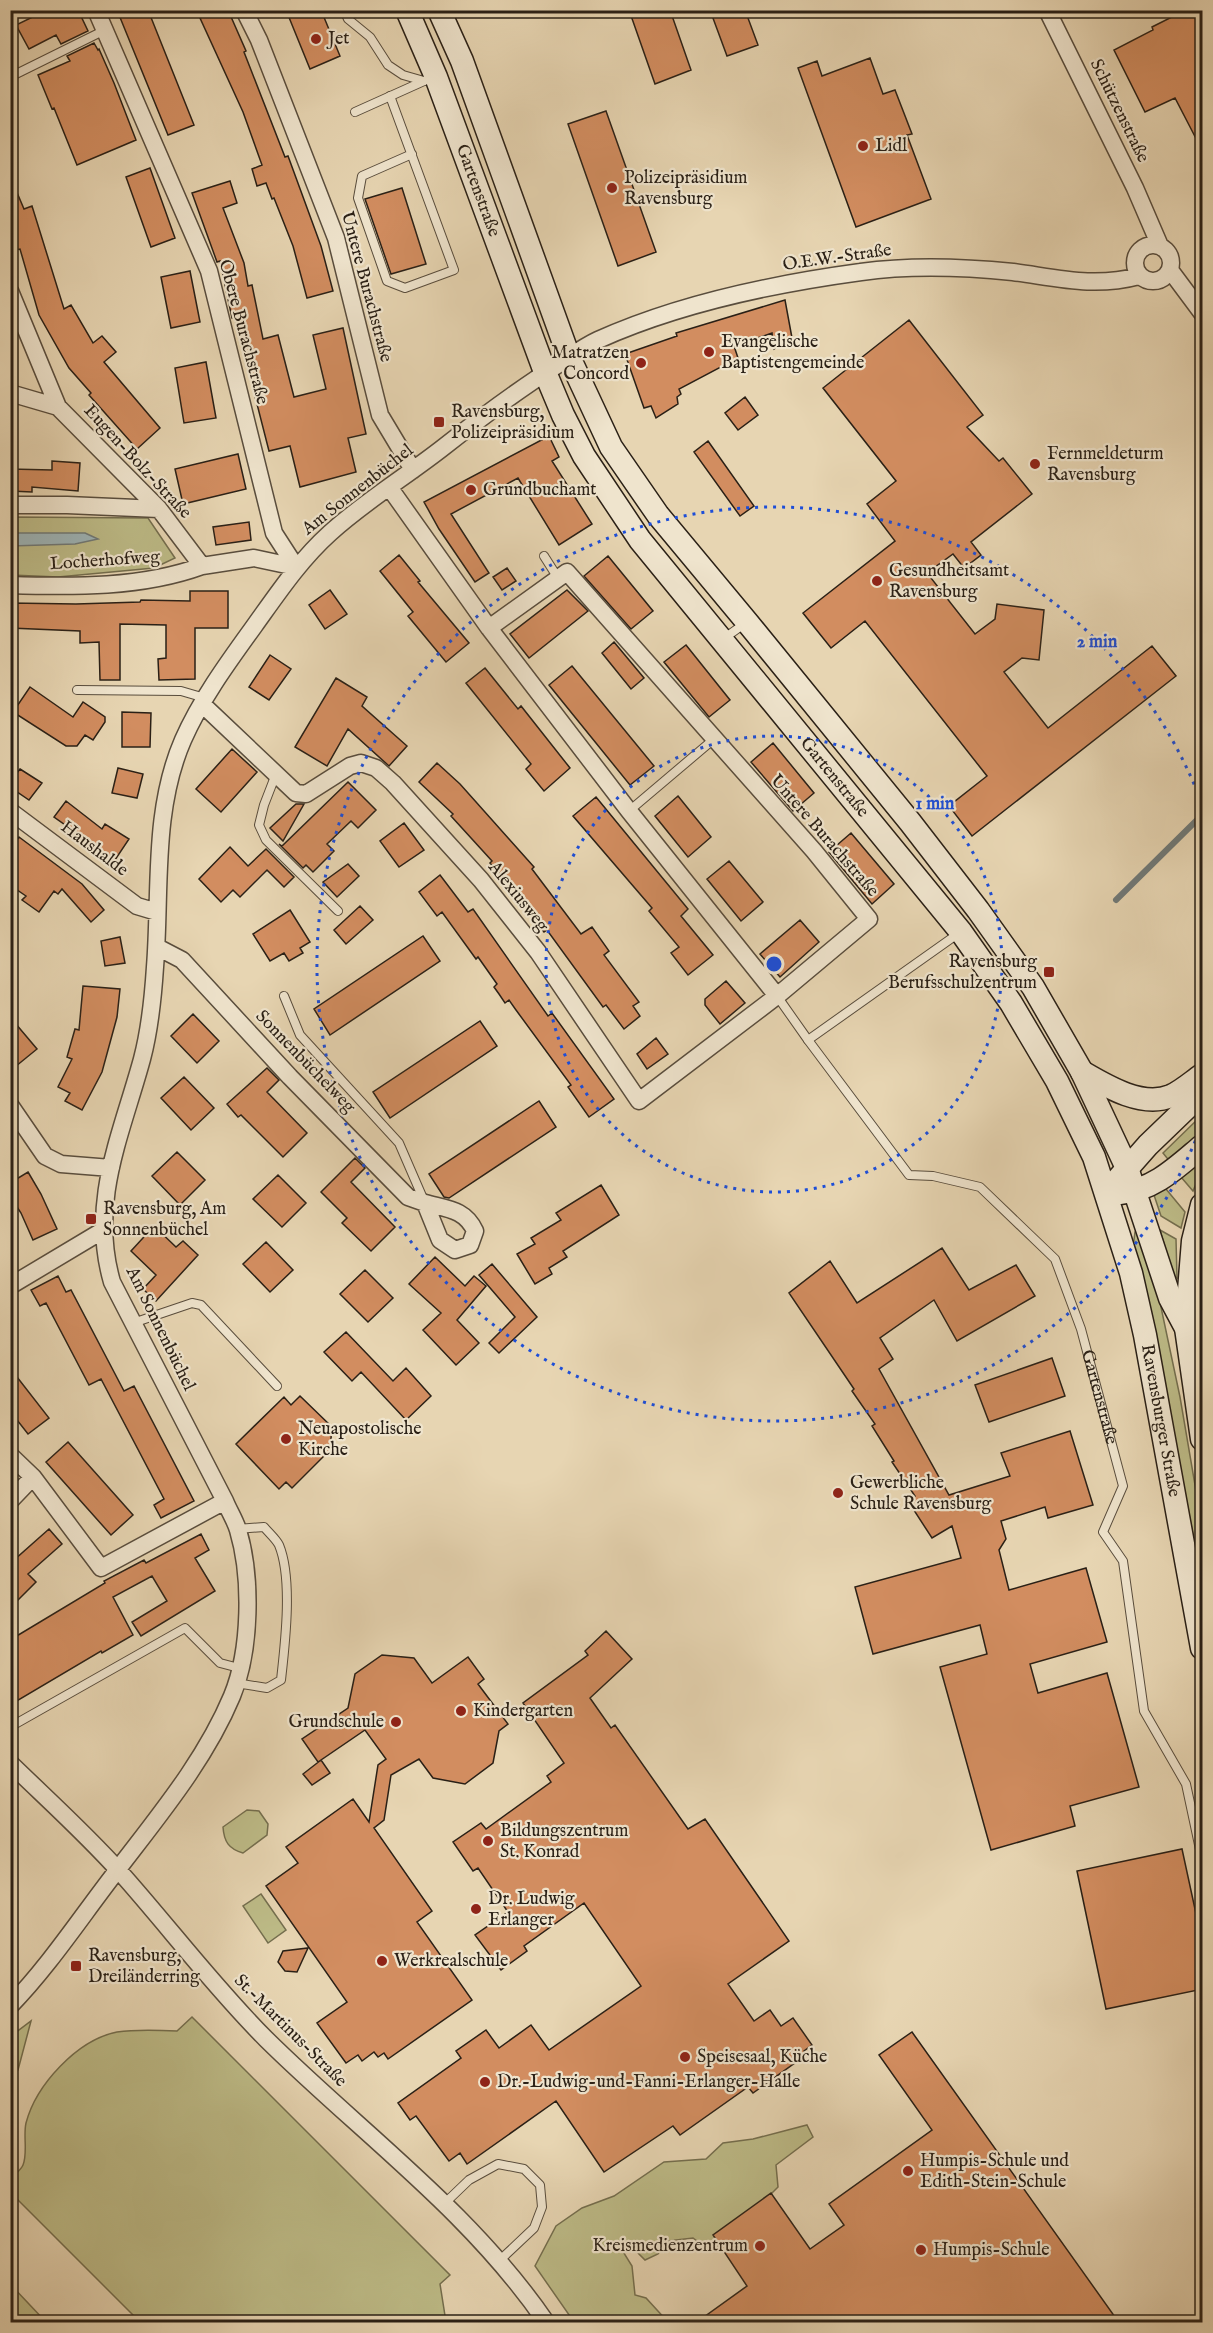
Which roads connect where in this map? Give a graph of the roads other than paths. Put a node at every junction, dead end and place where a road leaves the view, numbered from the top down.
1 (96, 10) edge
2 (244, 10) edge
3 (344, 10) edge
4 (407, 10) edge
5 (439, 10) edge
6 (1047, 10) edge
7 (105, 30) junction
8 (10, 76) edge
9 (430, 79) junction
10 (390, 96) junction
11 (355, 112) dead end
12 (412, 154) junction
13 (1155, 240) junction
14 (1137, 272) junction
15 (1167, 274) junction
16 (10, 291) edge
17 (1203, 313) edge
18 (569, 357) junction
19 (545, 372) junction
20 (10, 393) edge
21 (58, 407) junction
22 (413, 470) junction
23 (389, 487) junction
24 (10, 506) edge
25 (159, 509) junction
26 (544, 556) dead end
27 (202, 566) junction
28 (296, 567) junction
29 (558, 578) junction
30 (10, 585) edge
31 (747, 622) junction
32 (489, 628) junction
33 (722, 639) junction
34 (77, 690) dead end
35 (204, 701) junction
36 (714, 739) junction
37 (276, 774) junction
38 (629, 811) junction
39 (10, 812) edge
40 (338, 910) dead end
41 (157, 912) junction
42 (961, 932) junction
43 (157, 946) junction
44 (284, 996) dead end
45 (777, 996) junction
46 (808, 1040) junction
47 (1203, 1075) edge
48 (1092, 1078) junction
49 (1203, 1093) edge
50 (10, 1106) edge
51 (1203, 1146) edge
52 (111, 1168) junction
53 (1127, 1168) junction
54 (1135, 1192) junction
55 (1106, 1194) junction
56 (425, 1203) joint
57 (1203, 1205) edge
58 (102, 1231) junction
59 (10, 1286) edge
60 (133, 1323) junction
61 (1186, 1328) junction
62 (277, 1386) dead end
63 (1203, 1439) edge
64 (10, 1455) edge
65 (33, 1477) junction
66 (10, 1501) edge
67 (225, 1501) junction
68 (237, 1529) junction
69 (1203, 1648) edge
70 (238, 1676) junction
71 (10, 1727) edge
72 (10, 1763) edge
73 (1203, 1859) edge
74 (118, 1870) junction
75 (10, 2006) edge
76 (445, 2203) junction
77 (499, 2261) junction
78 (546, 2322) edge

1 - 7 street, Obere Burachstraße
2 - 22 street, Untere Burachstraße
3 - 9 lane
4 - 9 main road, Gartenstraße
5 - 18 main road, Gartenstraße
6 - 13 street, Schützenstraße
7 - 8 lane
7 - 28 street, Obere Burachstraße
9 - 10 lane
9 - 19 main road, Gartenstraße
10 - 11 lane
10 - 12 lane
12 - 12 lane
13 - 14 street
13 - 15 street
14 - 15 street
14 - 18 street, O.E.W.-Straße
15 - 17 street
16 - 21 street
18 - 19 street
18 - 31 main road, Gartenstraße
19 - 22 street, Am Sonnenbüchel
19 - 33 main road, Gartenstraße
20 - 21 street, Eugen-Bolz-Straße
21 - 25 street, Eugen-Bolz-Straße
22 - 23 street, Am Sonnenbüchel
23 - 28 street, Am Sonnenbüchel
23 - 32 street
24 - 25 street
25 - 27 street, Eugen-Bolz-Straße
26 - 29 lane
27 - 28 street
27 - 30 street, Locherhofweg
28 - 35 street, Am Sonnenbüchel
29 - 32 street
29 - 36 street, Untere Burachstraße
31 - 33 lane
31 - 48 main road, Gartenstraße
32 - 38 street
33 - 42 main road, Gartenstraße
34 - 35 lane
35 - 37 street, Alexiusweg
35 - 41 street, Am Sonnenbüchel
36 - 38 lane
36 - 45 street, Untere Burachstraße
37 - 40 lane
37 - 45 street, Alexiusweg
38 - 45 street
39 - 41 street, Haushalde
41 - 43 street, Am Sonnenbüchel
42 - 46 lane
42 - 55 main road, Gartenstraße
43 - 52 street, Am Sonnenbüchel
43 - 56 street, Sonnenbüchelweg
44 - 56 lane, Sonnenbüchelweg
45 - 46 lane
46 - 73 lane, Gartenstraße
47 - 48 main road
48 - 53 main road, Ravensburger Straße
49 - 53 main road
50 - 52 street
51 - 54 main road
52 - 58 street, Am Sonnenbüchel
53 - 54 main road, Ravensburger Straße
53 - 55 main road
54 - 55 main road
54 - 61 main road, Ravensburger Straße
55 - 69 main road, Ravensburger Straße
57 - 61 main road
58 - 59 street
58 - 60 street, Am Sonnenbüchel
60 - 62 lane
60 - 67 street, Am Sonnenbüchel
61 - 63 main road, Ravensburger Straße
64 - 65 street
65 - 66 street
65 - 67 street
67 - 68 street, Am Sonnenbüchel
68 - 70 street, Am Sonnenbüchel
68 - 70 lane
70 - 71 lane
70 - 74 street, Am Sonnenbüchel
72 - 74 street, St.-Martinus-Straße
74 - 75 street, Am Sonnenbüchel
74 - 76 street, St.-Martinus-Straße
76 - 77 street, St.-Martinus-Straße
76 - 77 lane
77 - 78 street, St.-Martinus-Straße

